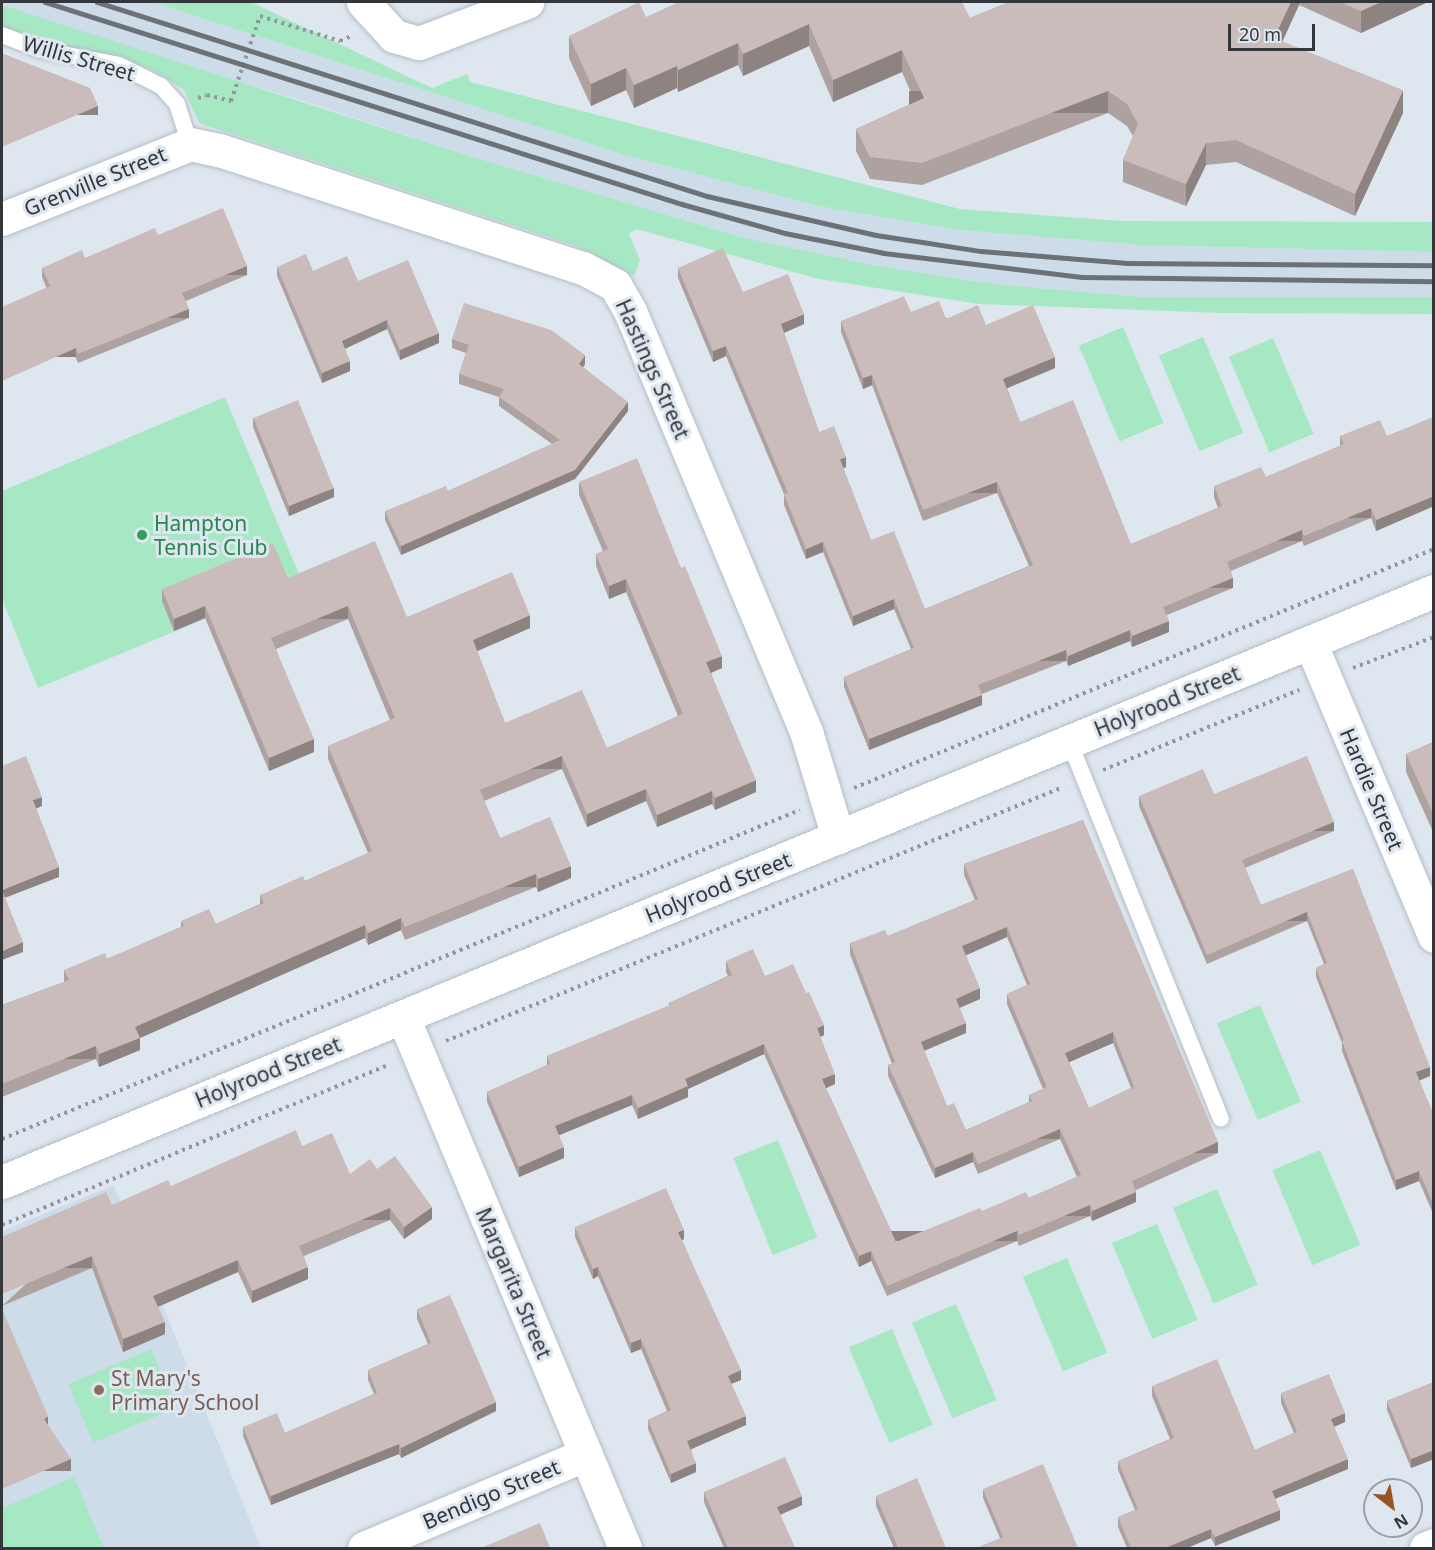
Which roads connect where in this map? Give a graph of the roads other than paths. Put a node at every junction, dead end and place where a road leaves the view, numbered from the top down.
1 (527, 2) edge
2 (371, 11) edge
3 (2, 35) edge
4 (190, 144) junction
5 (2, 219) edge
6 (1434, 591) edge
7 (1310, 642) junction
8 (1069, 741) junction
9 (848, 833) junction
10 (1434, 936) edge
11 (403, 1017) junction
12 (1221, 1119) dead end
13 (2, 1182) edge
14 (586, 1454) junction
15 (1434, 1545) edge
16 (364, 1548) edge
17 (625, 1548) edge
18 (1426, 1548) edge

1 - 2 street
3 - 4 lane, Willis Street
4 - 5 street, Grenville Street
4 - 9 street, Hastings Street
6 - 7 street, Holyrood Street
7 - 8 street, Holyrood Street
7 - 10 street, Hardie Street
8 - 9 street, Holyrood Street
8 - 12 lane
9 - 11 street, Holyrood Street
11 - 13 street, Holyrood Street
11 - 14 street, Margarita Street
14 - 16 street, Bendigo Street
14 - 17 street, Margarita Street
15 - 18 street

